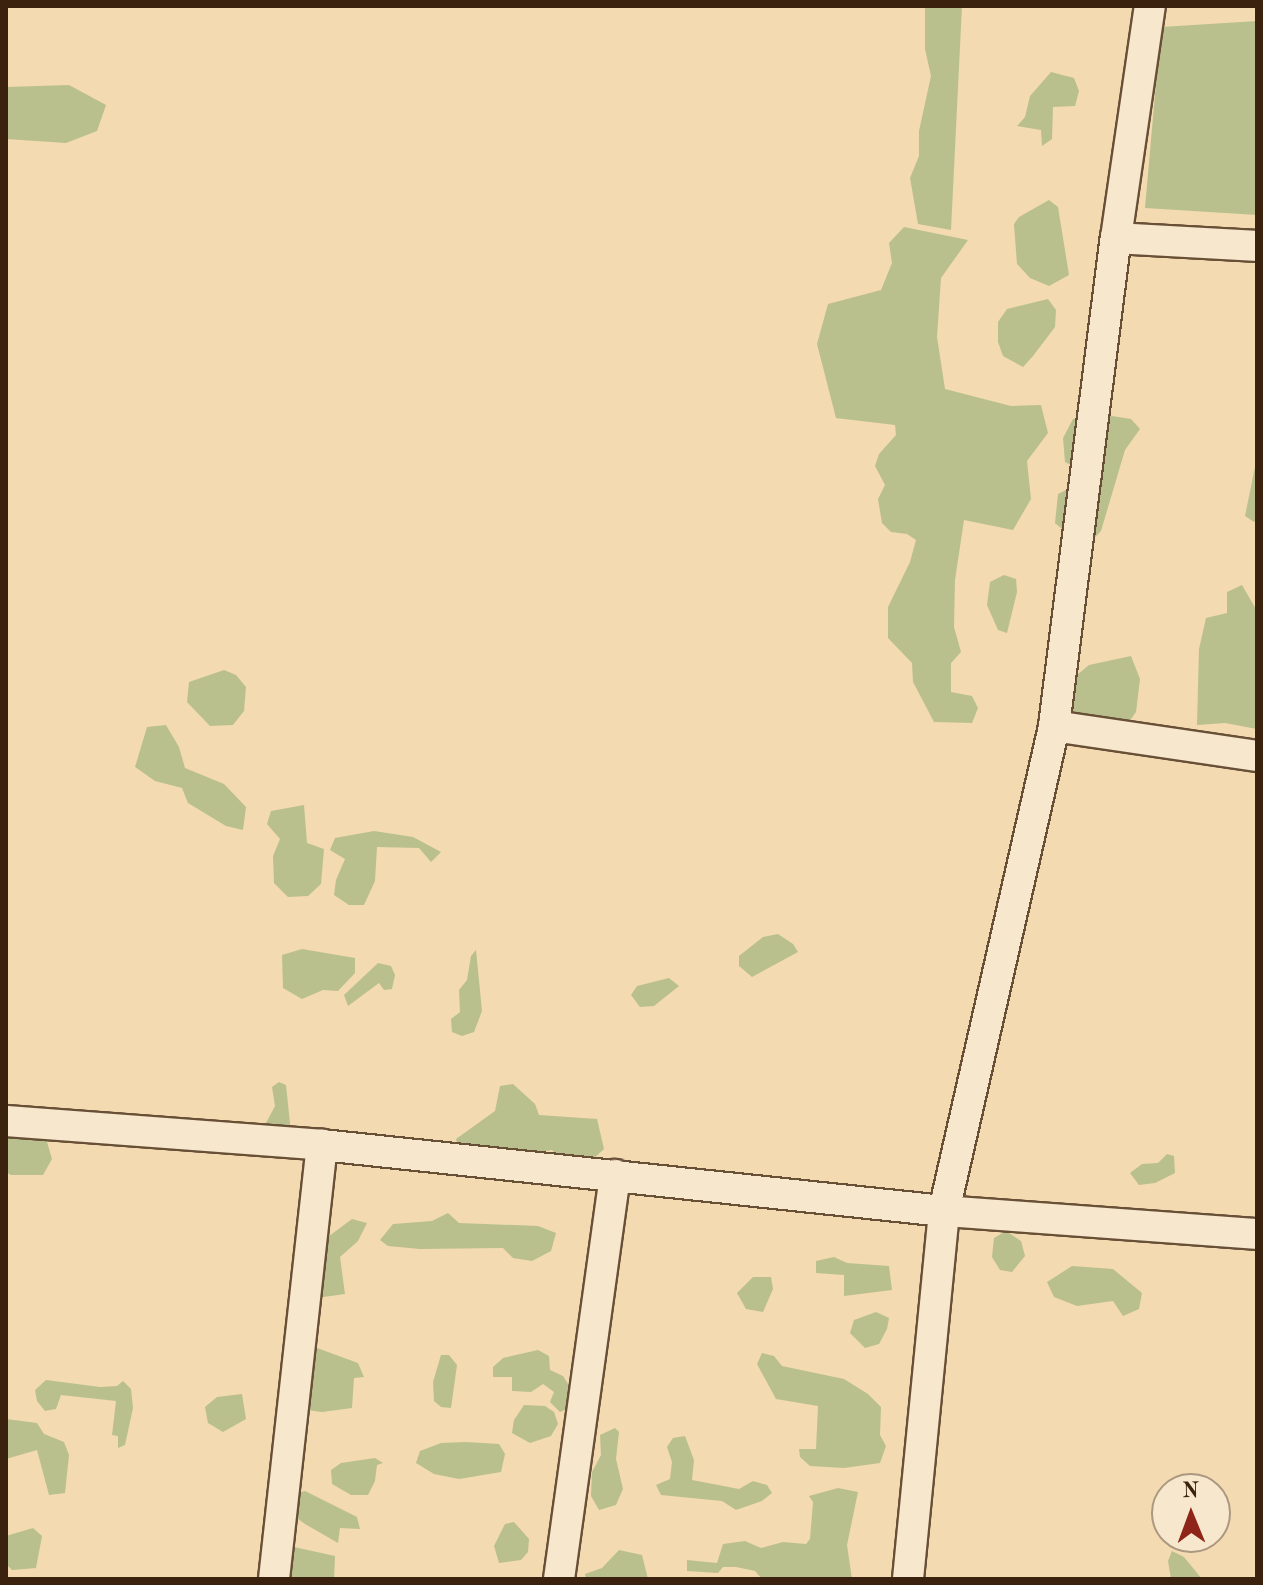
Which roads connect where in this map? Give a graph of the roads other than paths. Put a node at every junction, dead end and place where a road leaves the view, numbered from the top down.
1 (1150, 6) edge
2 (1116, 238) junction
3 (1257, 246) edge
4 (1054, 726) junction
5 (1257, 756) edge
6 (6, 1121) edge
7 (322, 1145) junction
8 (615, 1175) junction
9 (944, 1211) junction
10 (1257, 1234) edge
11 (274, 1579) edge
12 (559, 1579) edge
13 (908, 1579) edge

1 - 2 street
2 - 3 street
2 - 4 street
4 - 5 street
4 - 9 street
6 - 7 street
7 - 8 street
7 - 11 street
8 - 9 street
8 - 12 street
9 - 10 street
9 - 13 street

